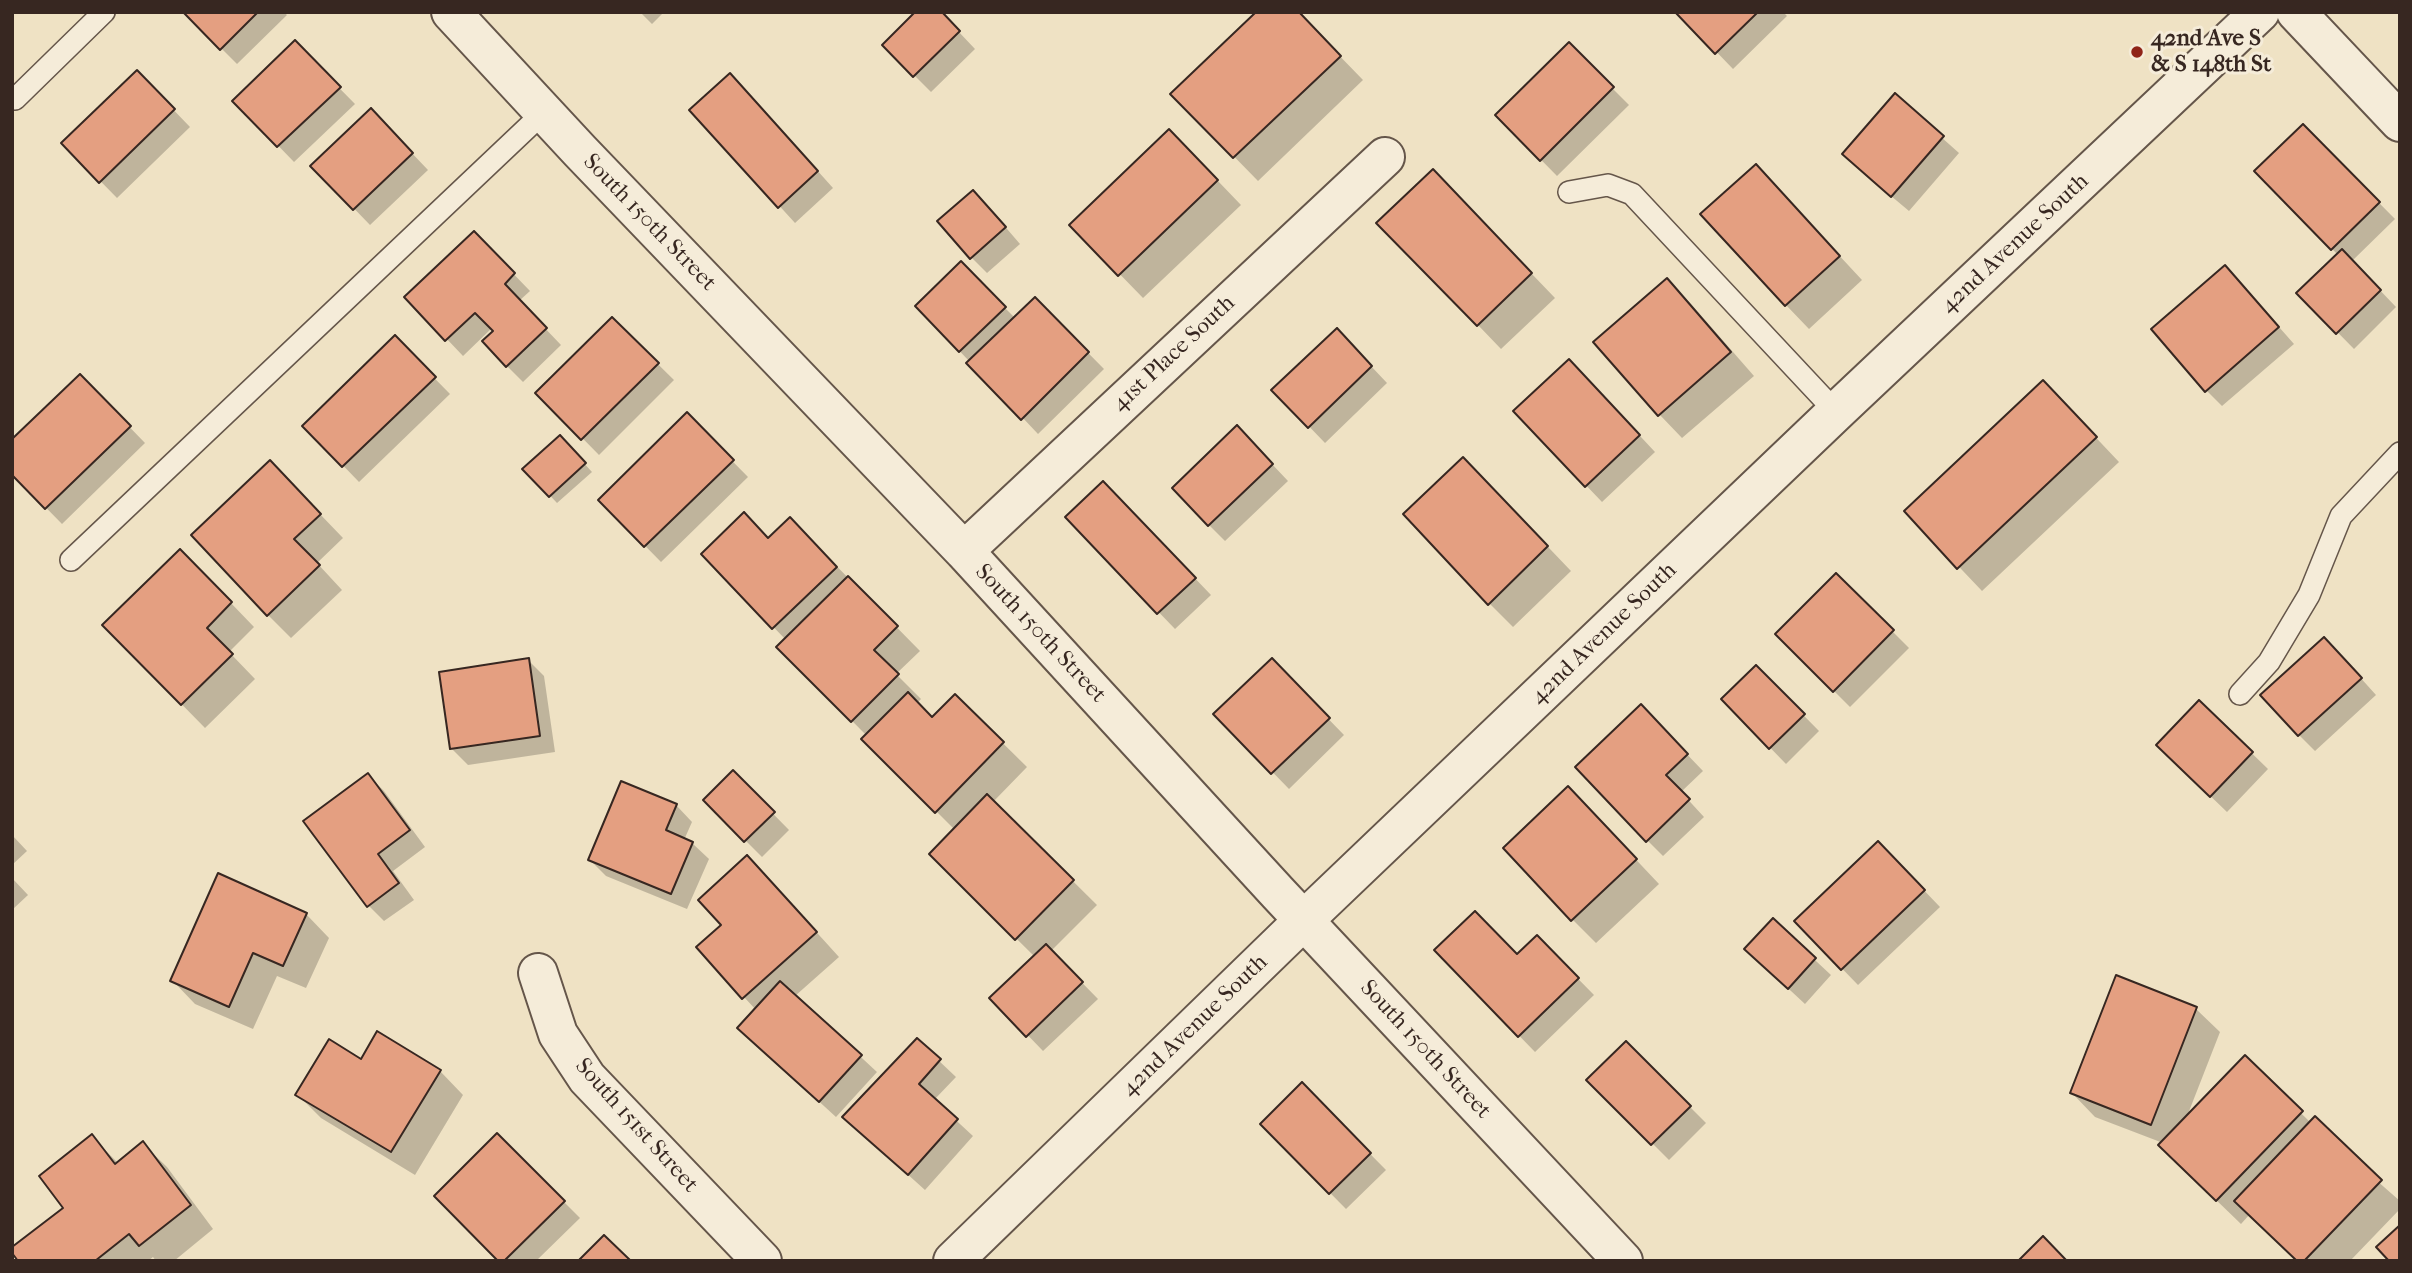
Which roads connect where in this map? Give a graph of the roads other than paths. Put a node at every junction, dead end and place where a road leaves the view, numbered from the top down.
1 (104, 12) edge
2 (451, 12) edge
3 (2260, 12) edge
4 (2296, 12) edge
5 (15, 99) dead end
6 (544, 112) junction
7 (2400, 122) edge
8 (1385, 156) dead end
9 (1569, 192) dead end
10 (1836, 412) junction
11 (2400, 453) edge
12 (964, 551) junction
13 (71, 560) dead end
14 (2240, 694) dead end
15 (1304, 920) junction
16 (538, 973) dead end
17 (762, 1261) edge
18 (953, 1261) edge
19 (1623, 1261) edge

1 - 5 lane
2 - 6 street, South 150th Street
3 - 10 street, 42nd Avenue South
4 - 7 street
6 - 12 street, South 150th Street
6 - 13 lane
8 - 12 street, 41st Place South
9 - 10 lane
10 - 15 street, 42nd Avenue South
11 - 14 lane
12 - 15 street, South 150th Street
15 - 18 street, 42nd Avenue South
15 - 19 street, South 150th Street
16 - 17 street, South 151st Street

